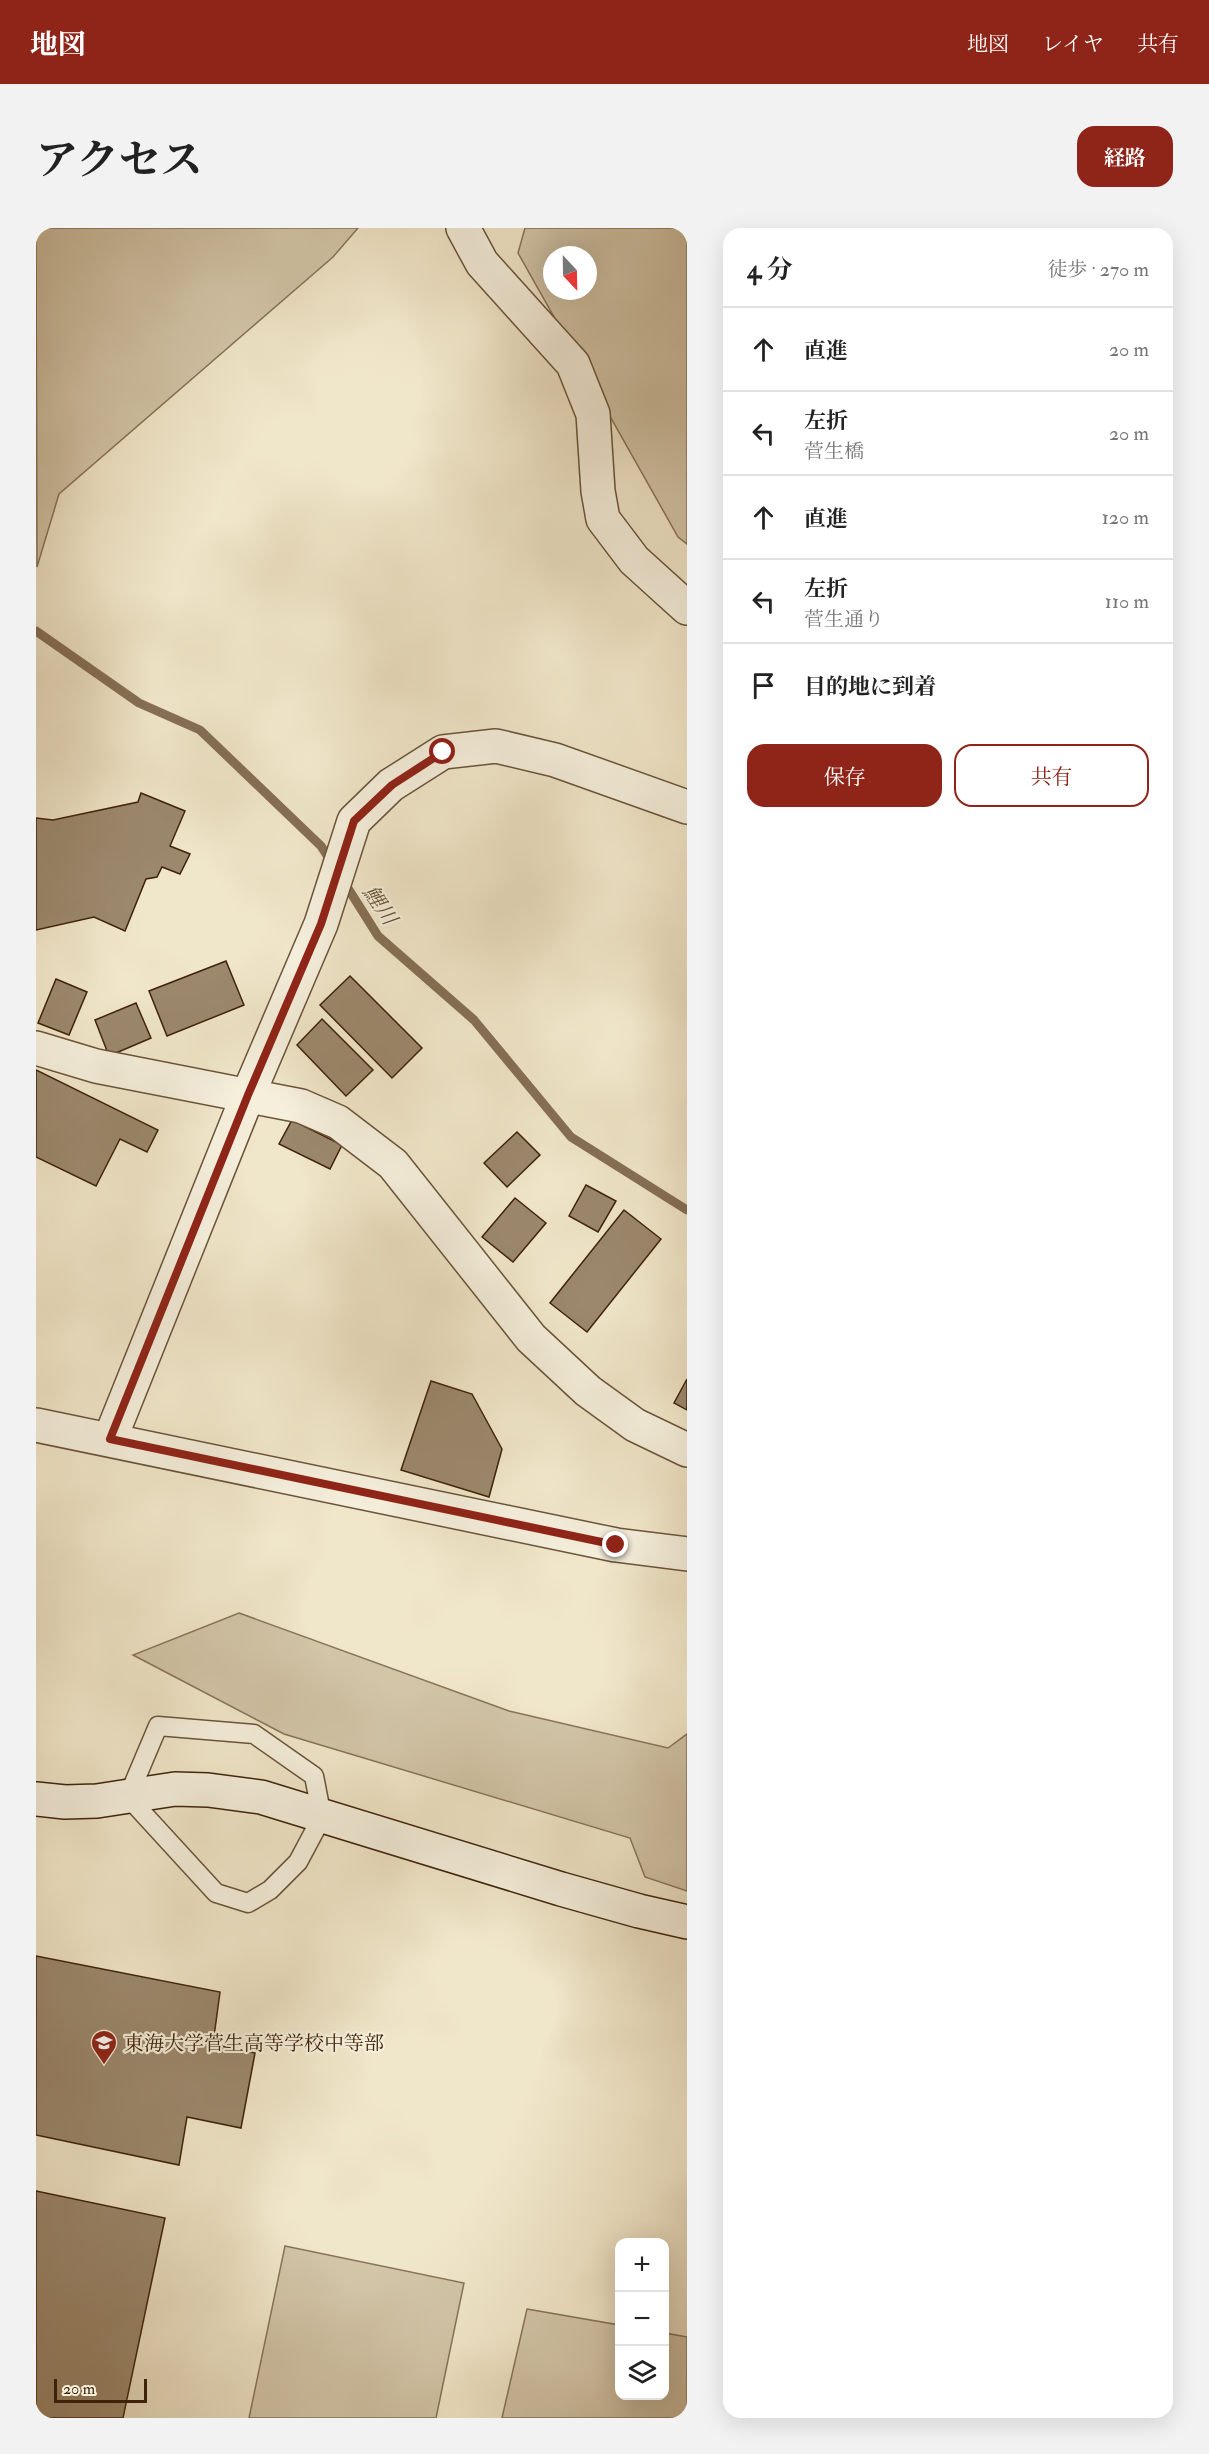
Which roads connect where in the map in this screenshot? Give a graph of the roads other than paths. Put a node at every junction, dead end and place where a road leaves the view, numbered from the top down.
1 (463, 228) edge
2 (687, 608) edge
3 (687, 807) edge
4 (36, 1048) edge
5 (248, 1095) junction
6 (36, 1425) edge
7 (110, 1439) junction
8 (687, 1450) edge
9 (687, 1554) edge
10 (128, 1797) junction
11 (36, 1799) edge
12 (322, 1817) junction
13 (687, 1922) edge

1 - 2 street
3 - 5 street
4 - 5 street
5 - 7 street
5 - 8 street
6 - 7 street
7 - 9 street
10 - 11 street
10 - 12 street
10 - 12 lane
10 - 12 lane
12 - 13 street

